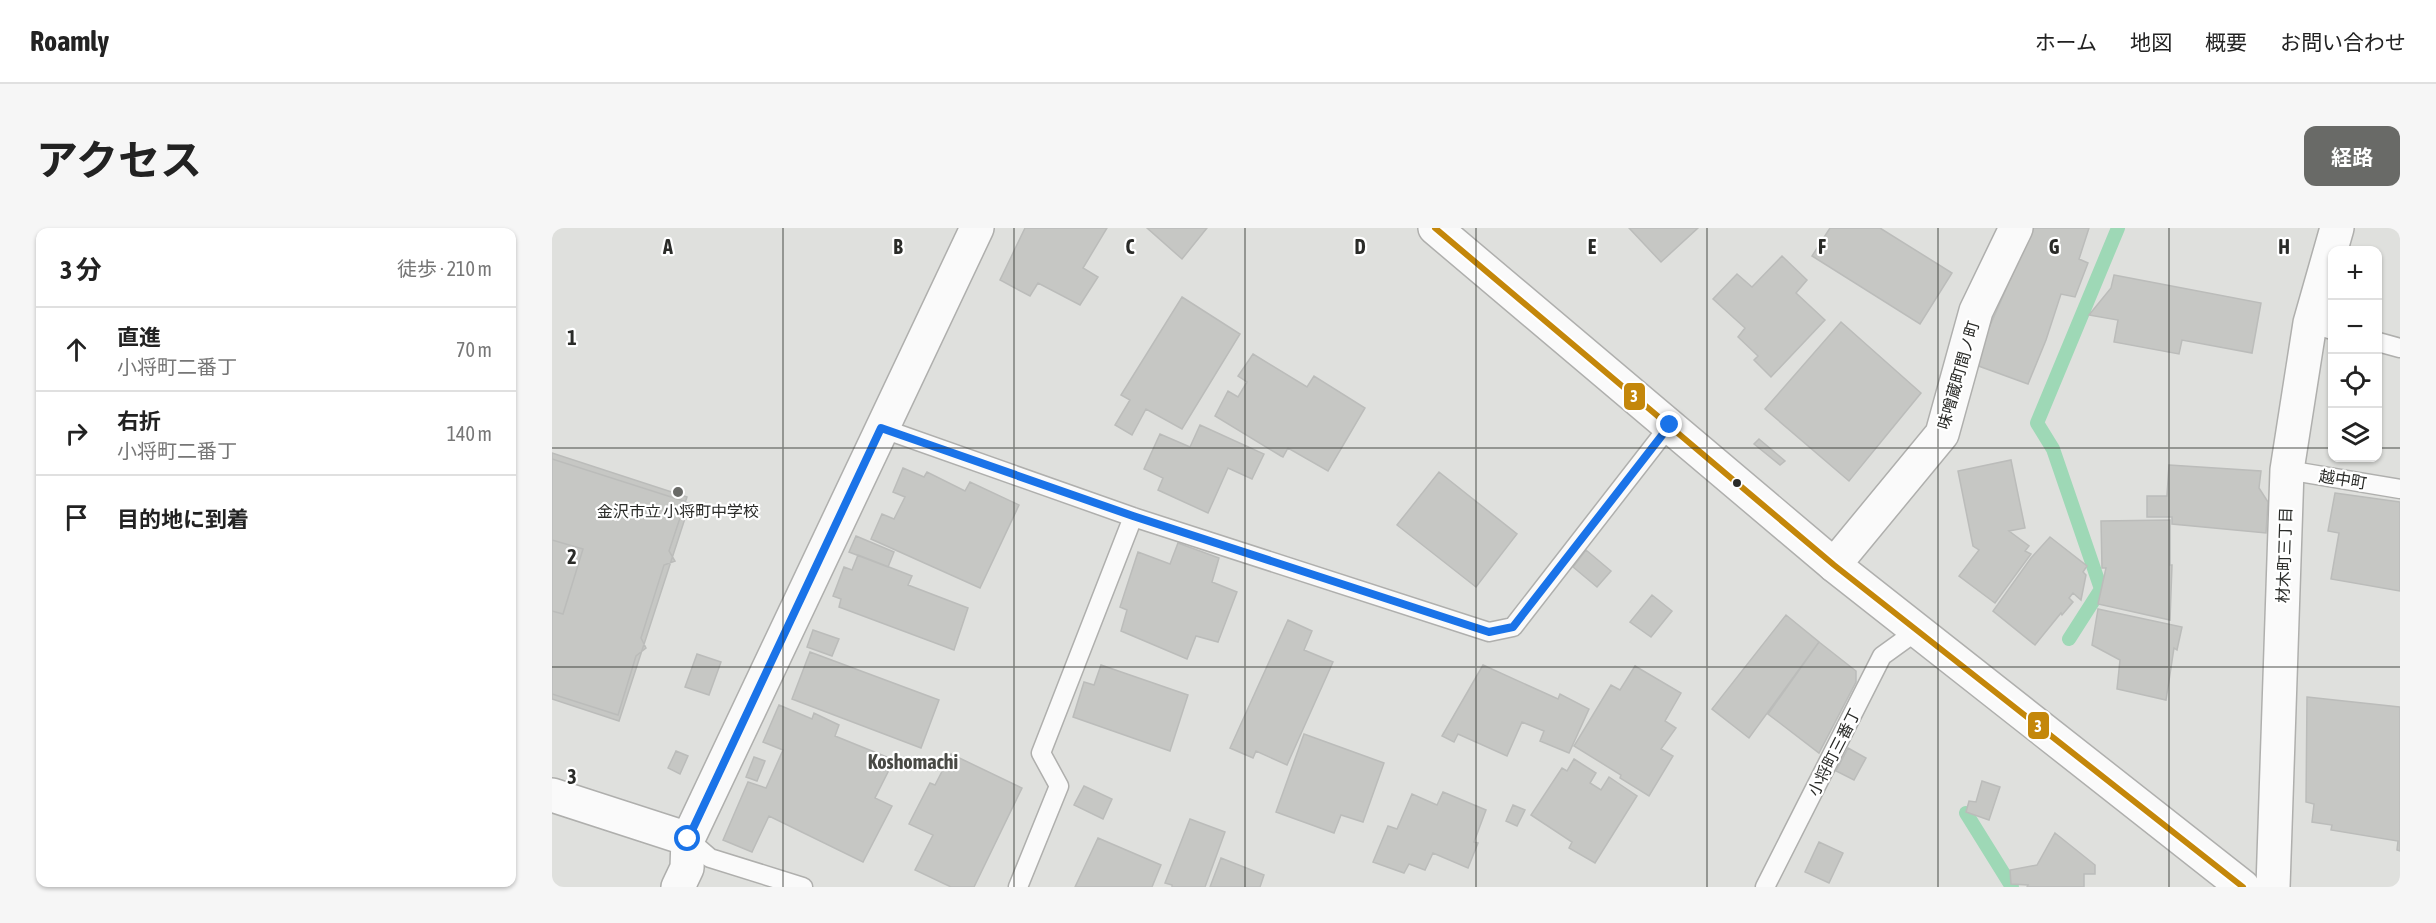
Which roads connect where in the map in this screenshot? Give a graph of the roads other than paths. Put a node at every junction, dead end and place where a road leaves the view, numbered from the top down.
1 (977, 228) edge
2 (1435, 228) edge
3 (2016, 228) edge
4 (2337, 228) edge
5 (2321, 326) edge
6 (2382, 343) edge
7 (2400, 348) edge
8 (1670, 425) junction
9 (881, 428) junction
10 (2287, 470) junction
11 (2400, 489) edge
12 (1133, 516) junction
13 (1834, 565) junction
14 (1918, 630) junction
15 (552, 795) edge
16 (688, 839) junction
17 (678, 887) edge
18 (803, 887) edge
19 (1018, 887) edge
20 (1765, 887) edge
21 (2243, 887) edge
22 (2273, 887) edge

1 - 9 main road
2 - 8 main road
3 - 13 main road, 味噌蔵町間ノ町
4 - 5 main road, 材木町三丁目
5 - 10 main road, 材木町三丁目
6 - 7 lane
8 - 12 lane
8 - 13 main road
9 - 12 lane
9 - 16 main road
10 - 11 lane, 越中町
10 - 22 main road, 材木町三丁目
12 - 19 lane
13 - 14 main road
14 - 20 lane, 小将町三番丁
14 - 21 main road
15 - 16 main road
16 - 17 main road
16 - 18 lane

